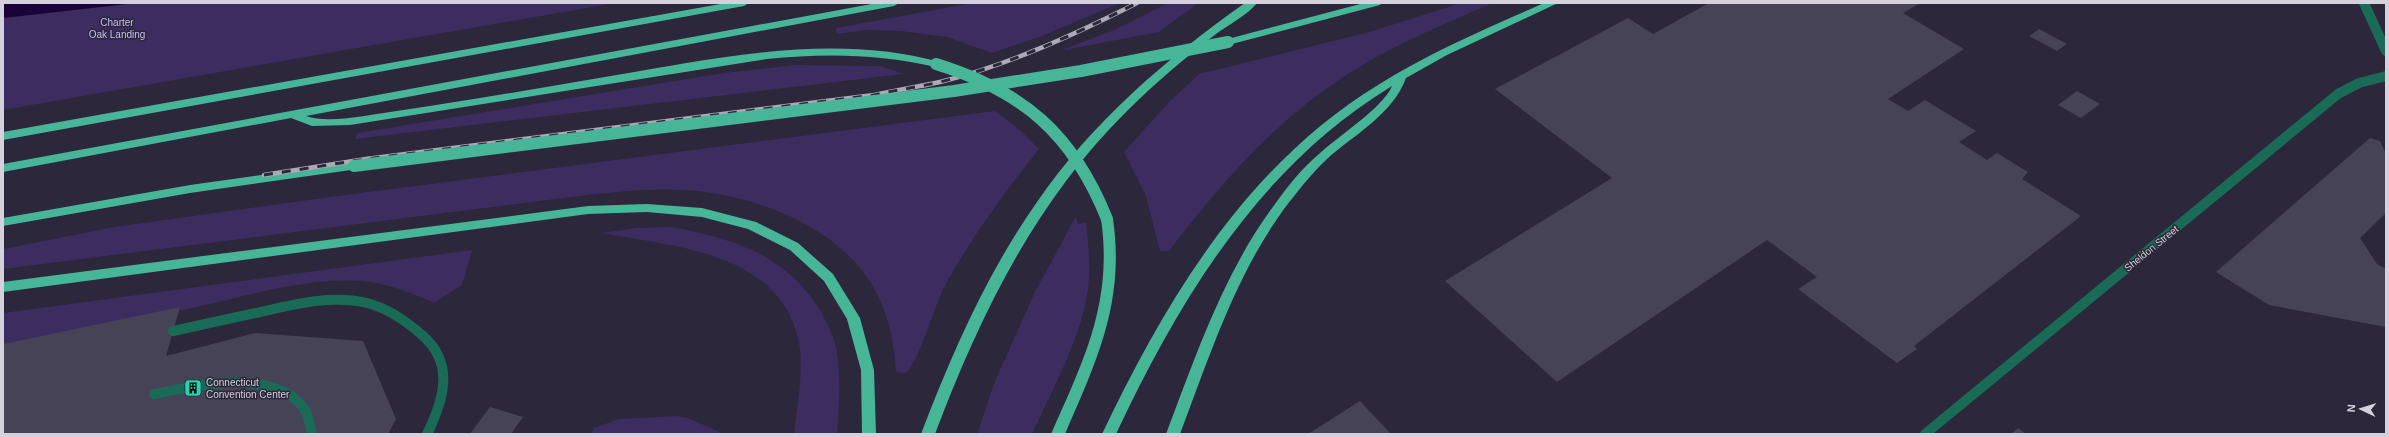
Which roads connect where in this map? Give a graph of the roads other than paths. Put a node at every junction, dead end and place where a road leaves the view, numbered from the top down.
1 (744, 3) edge
2 (894, 3) edge
3 (1252, 3) edge
4 (1376, 3) edge
5 (1553, 3) edge
6 (2364, 3) edge
7 (2386, 51) edge
8 (1401, 75) junction
9 (2386, 76) edge
10 (291, 114) junction
11 (3, 136) edge
12 (3, 168) edge
13 (3, 222) edge
14 (3, 287) edge
15 (173, 331) dead end
16 (154, 394) dead end
17 (312, 434) edge
18 (427, 434) edge
19 (869, 434) edge
20 (928, 434) edge
21 (1058, 434) edge
22 (1109, 434) edge
23 (1173, 434) edge
24 (1924, 434) edge

1 - 11 highway
2 - 10 highway
3 - 20 highway
4 - 13 highway, bridge
5 - 8 highway
6 - 7 street
8 - 22 highway
8 - 23 highway
9 - 24 street, Sheldon Street
10 - 12 highway
10 - 21 highway, bridge
14 - 19 highway
15 - 18 street
16 - 17 street

